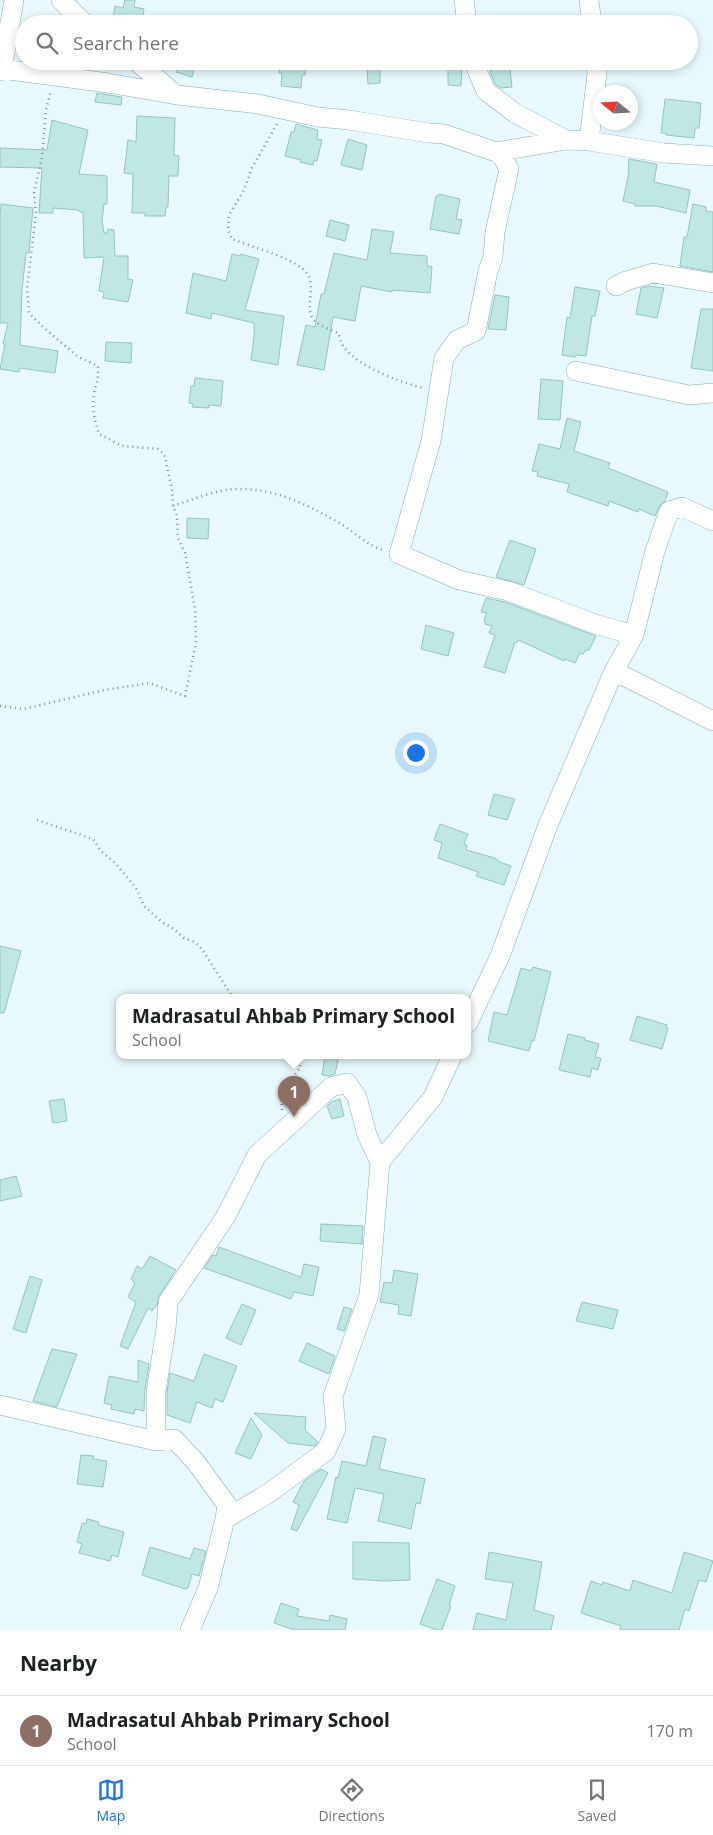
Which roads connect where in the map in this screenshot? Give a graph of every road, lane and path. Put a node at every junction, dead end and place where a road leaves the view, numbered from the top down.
1 (14, 0) edge
2 (61, 0) edge
3 (464, 0) edge
4 (589, 0) edge
5 (76, 15) edge
6 (466, 15) edge
7 (591, 15) edge
8 (1, 70) edge
9 (147, 70) edge
10 (477, 70) edge
11 (597, 70) edge
12 (54, 76) junction
13 (177, 95) junction
14 (283, 109) junction
15 (566, 140) junction
16 (590, 141) junction
17 (496, 152) junction
18 (713, 156) edge
19 (713, 283) edge
20 (616, 286) dead end
21 (576, 371) dead end
22 (439, 393) junction
23 (713, 393) edge
24 (173, 506) junction
25 (713, 521) edge
26 (399, 554) junction
27 (634, 635) junction
28 (614, 671) junction
29 (0, 706) edge
30 (713, 721) edge
31 (37, 820) dead end
32 (230, 994) edge
33 (471, 1017) edge
34 (301, 1059) edge
35 (451, 1059) edge
36 (290, 1124) junction
37 (380, 1162) junction
38 (0, 1405) edge
39 (156, 1441) junction
40 (225, 1519) junction
41 (190, 1630) edge

1 - 8 street
2 - 5 street
3 - 6 street
4 - 7 street
8 - 12 street
9 - 13 street
10 - 15 street
11 - 16 street
12 - 13 street
12 - 24 path
13 - 14 street
14 - 17 street
14 - 22 path
15 - 16 street
15 - 17 street
16 - 18 street
17 - 22 street
19 - 20 street
21 - 23 street
22 - 26 street
24 - 26 path
24 - 29 path
25 - 27 street
26 - 27 street
27 - 28 street
28 - 30 street
28 - 33 street
31 - 32 path
34 - 36 path
35 - 37 street
36 - 37 street
36 - 39 street
37 - 40 street
38 - 39 street
39 - 40 street
40 - 41 street

